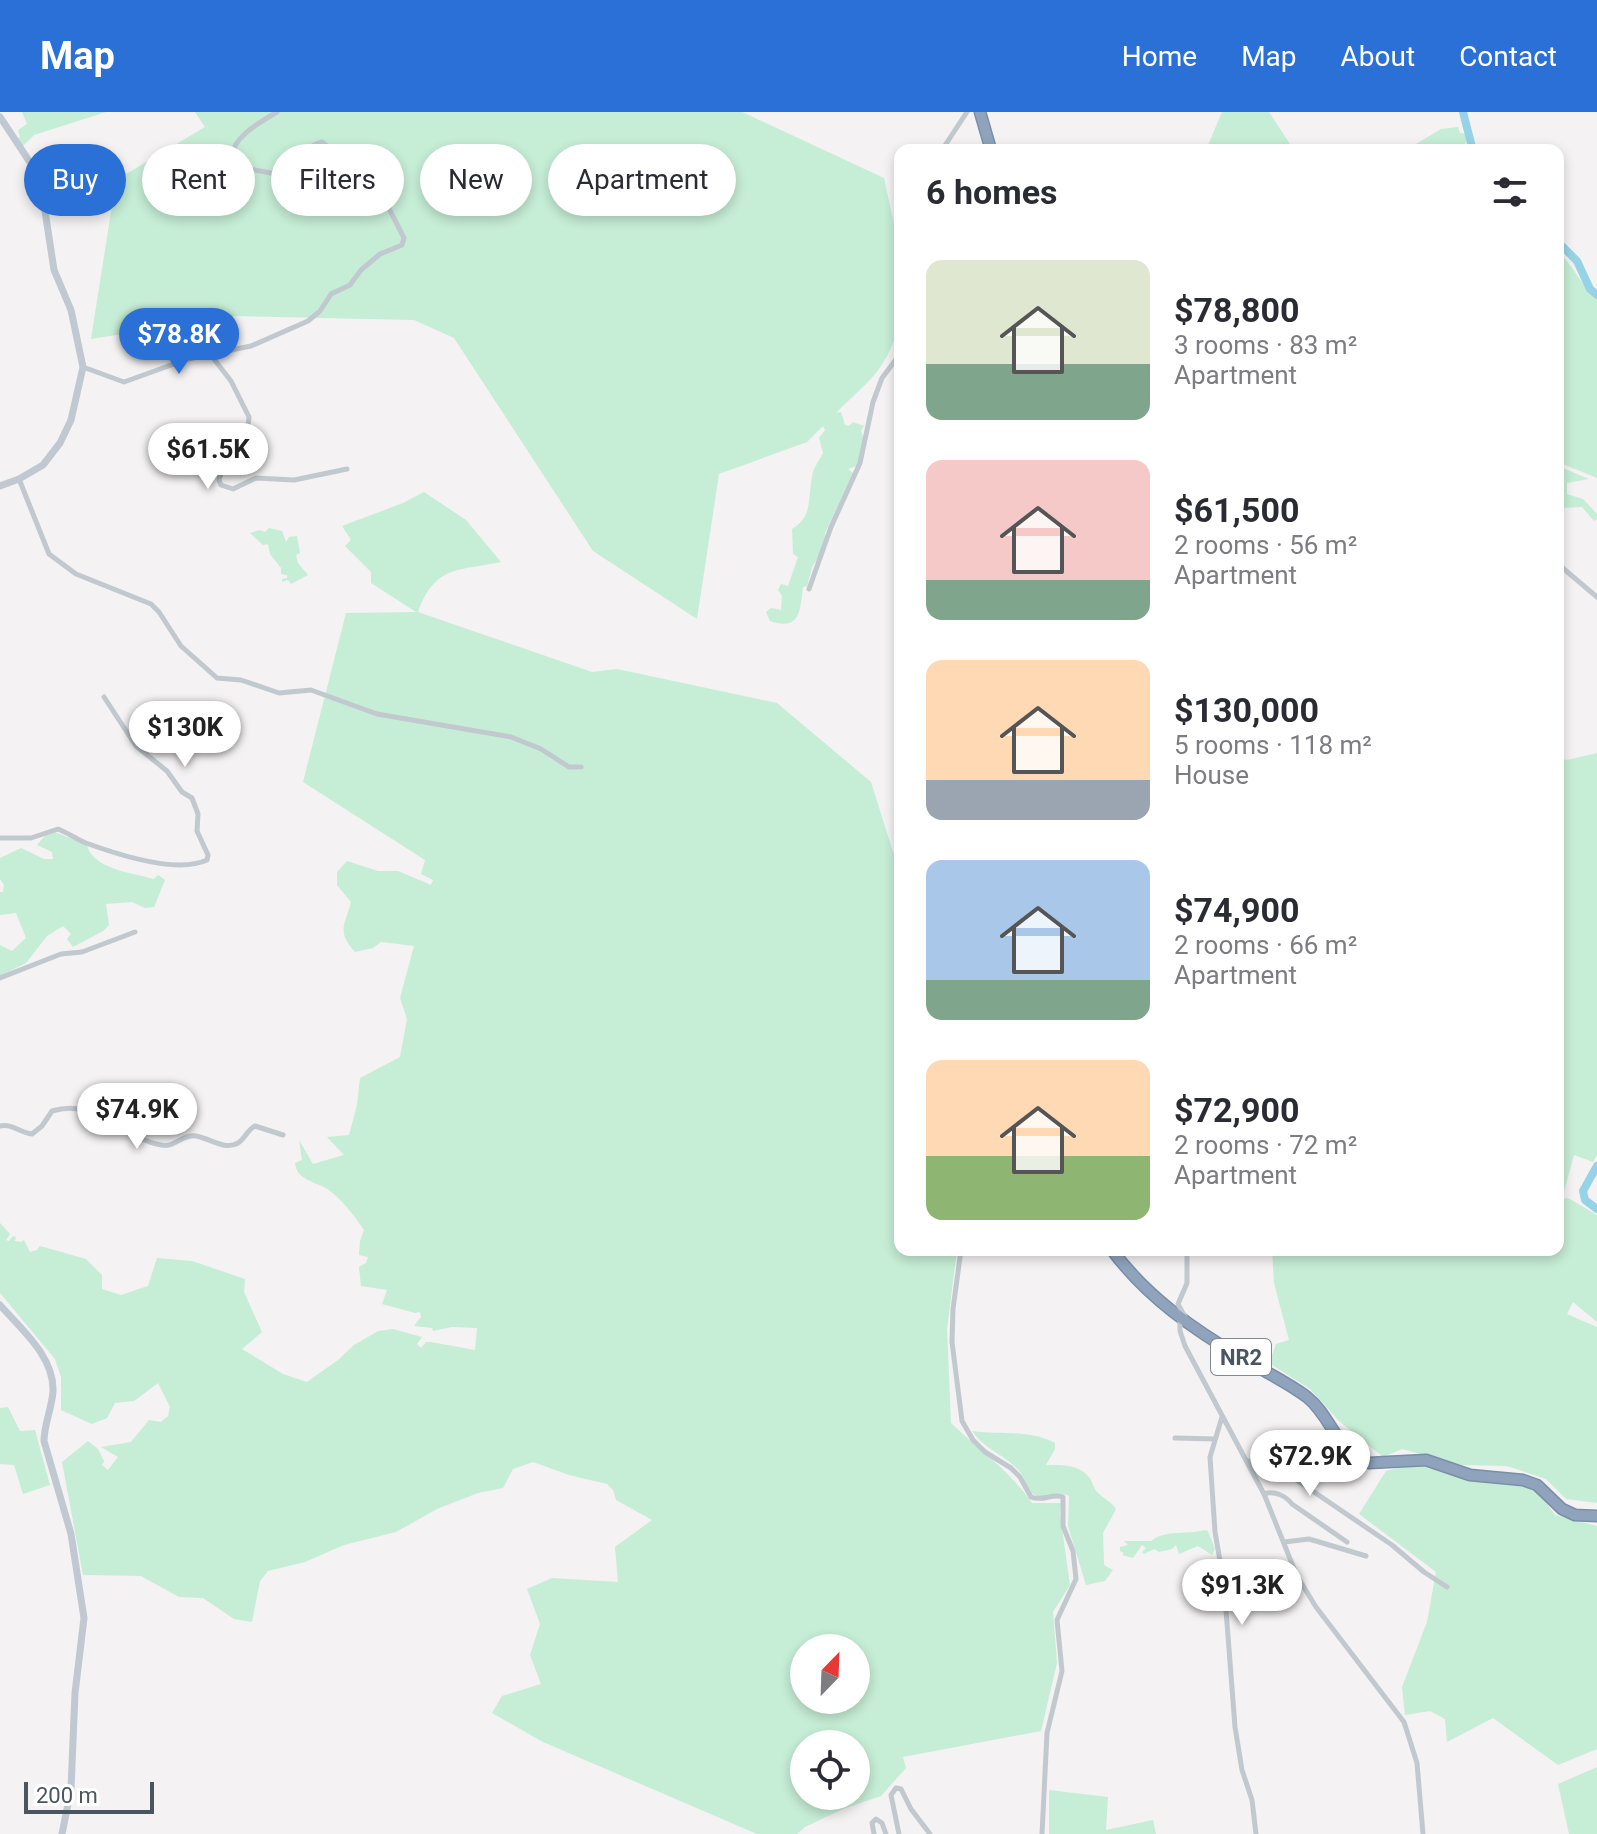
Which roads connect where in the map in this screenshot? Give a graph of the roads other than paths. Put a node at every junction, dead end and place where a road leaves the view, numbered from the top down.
1 (277, 112) edge
2 (967, 112) edge
3 (980, 112) edge
4 (0, 117) edge
5 (946, 144) edge
6 (989, 144) edge
7 (210, 354) junction
8 (894, 362) edge
9 (83, 367) junction
10 (347, 469) dead end
11 (19, 479) junction
12 (0, 486) edge
13 (1564, 569) edge
14 (809, 589) dead end
15 (1597, 597) edge
16 (104, 697) dead end
17 (581, 767) dead end
18 (0, 838) edge
19 (135, 932) dead end
20 (0, 978) edge
21 (0, 1126) edge
22 (283, 1135) dead end
23 (960, 1256) edge
24 (1117, 1256) edge
25 (1187, 1256) edge
26 (0, 1305) edge
27 (1185, 1321) junction
28 (1223, 1416) junction
29 (1175, 1438) dead end
30 (1214, 1439) junction
31 (1246, 1461) junction
32 (1264, 1494) junction
33 (1597, 1516) edge
34 (1284, 1542) junction
35 (1347, 1542) dead end
36 (1366, 1556) dead end
37 (1447, 1587) dead end
38 (62, 1834) edge
39 (874, 1834) edge
40 (886, 1834) edge
41 (899, 1834) edge
42 (930, 1834) edge
43 (1042, 1834) edge
44 (1256, 1834) edge
45 (1423, 1834) edge

1 - 7 street
2 - 5 street
3 - 6 highway
4 - 9 main road
7 - 9 street
7 - 10 street
8 - 14 street
9 - 11 main road
11 - 12 main road
11 - 17 street
13 - 15 street
16 - 18 street
19 - 20 street
21 - 22 street
23 - 43 street
24 - 27 highway, NR2
25 - 27 street
26 - 38 main road
27 - 28 street
27 - 33 highway, NR2
28 - 30 street
28 - 31 street
29 - 30 street
30 - 44 street
31 - 32 street
31 - 37 street
32 - 34 street
32 - 35 street
34 - 36 street
34 - 45 street
39 - 40 street
41 - 42 street

